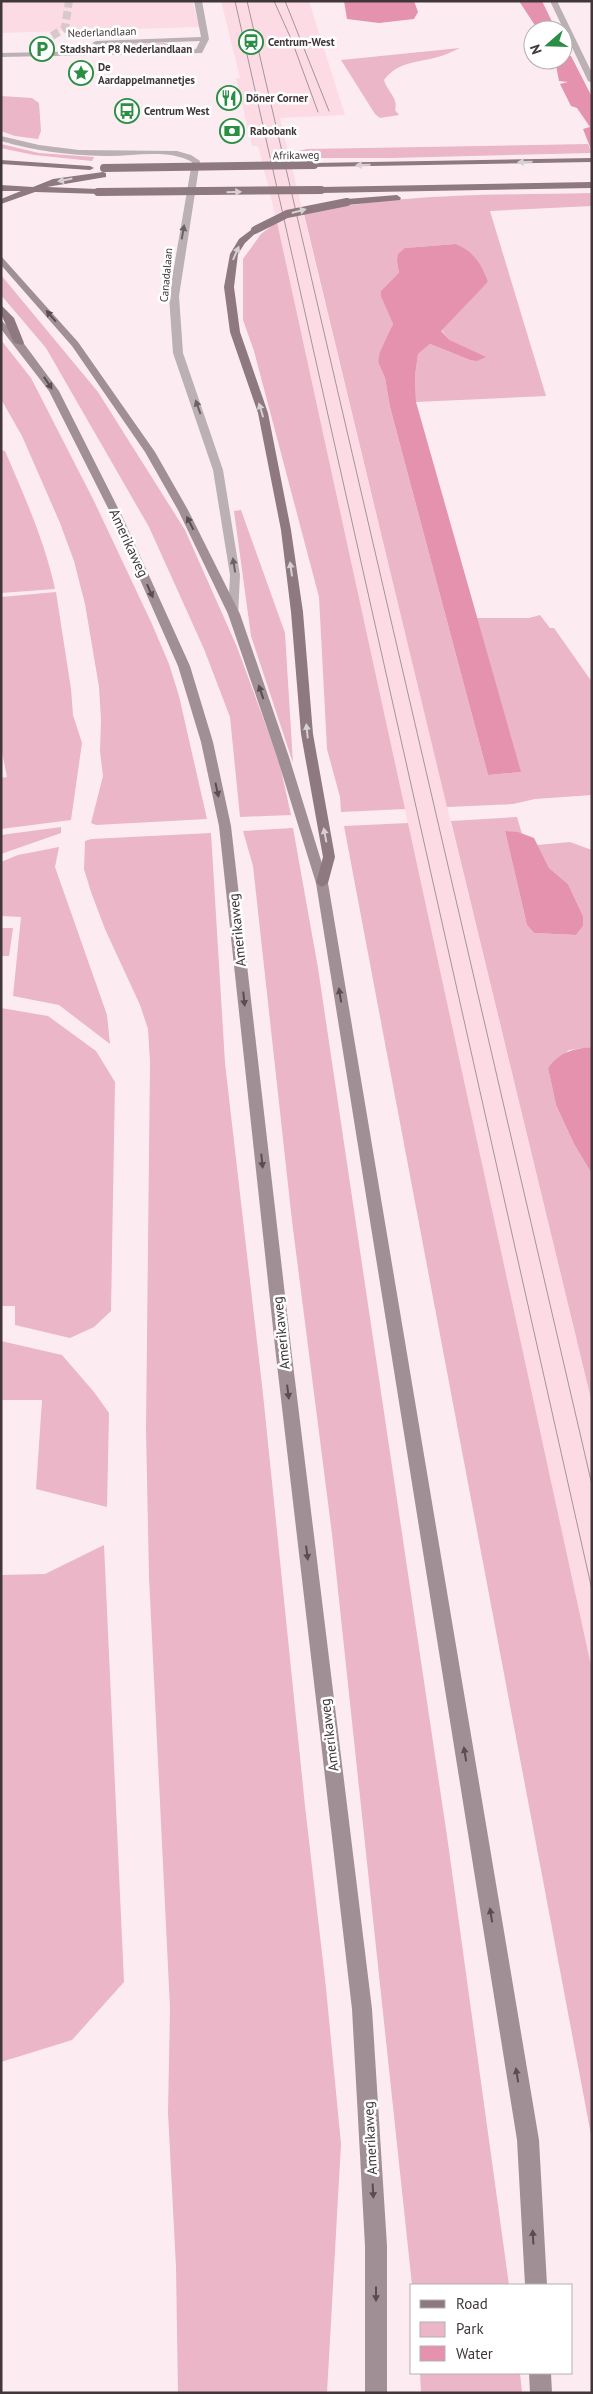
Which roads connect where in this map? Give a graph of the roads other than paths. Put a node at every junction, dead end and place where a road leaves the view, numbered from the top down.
1 (198, 1) edge
2 (553, 1) edge
3 (204, 39) junction
4 (91, 43) dead end
5 (1, 46) edge
6 (11, 46) dead end
7 (1, 55) edge
8 (592, 81) edge
9 (1, 138) edge
10 (592, 160) edge
11 (1, 162) edge
12 (104, 172) junction
13 (560, 185) junction
14 (592, 185) edge
15 (1, 188) edge
16 (28, 190) junction
17 (1, 202) edge
18 (1, 260) edge
19 (1, 308) edge
20 (1, 323) edge
21 (19, 343) junction
22 (234, 614) junction
23 (322, 883) junction
24 (536, 2284) edge
25 (540, 2374) edge
26 (376, 2393) edge
27 (541, 2393) edge

1 - 3 street
2 - 8 street
3 - 4 street, Nederlandlaan
3 - 7 street, Nederlandlaan
5 - 6 street
22 -> 9 street, Canadalaan
10 -> 12 main road, Afrikaweg, bridge
11 - 12 main road
12 -> 16 main road
13 - 14 main road
16 -> 13 main road, bridge
23 -> 13 main road, bridge
15 - 16 main road
16 - 17 main road
22 -> 18 main road
19 - 21 main road
20 - 21 main road, Amerikaweg
21 -> 26 main road, Amerikaweg
23 -> 22 main road
24 -> 23 main road
25 - 27 main road

